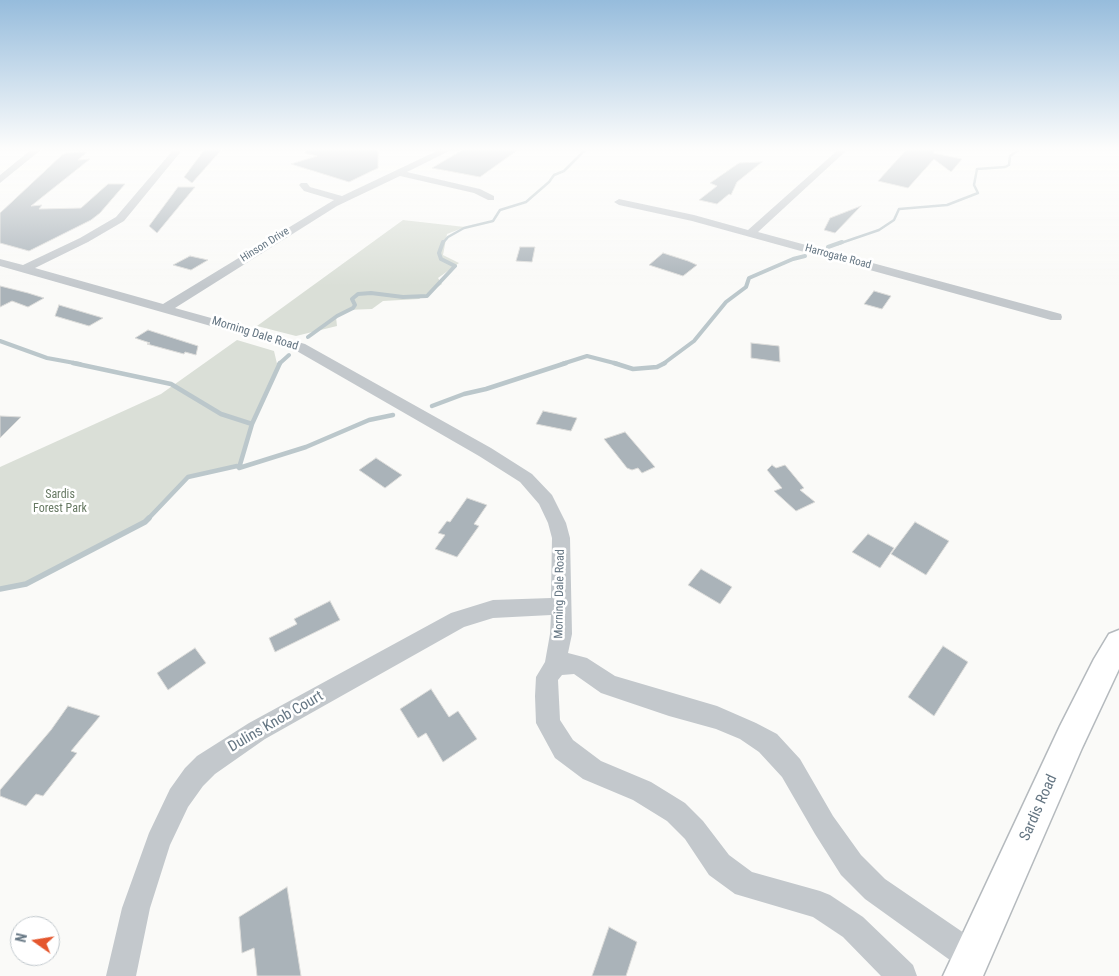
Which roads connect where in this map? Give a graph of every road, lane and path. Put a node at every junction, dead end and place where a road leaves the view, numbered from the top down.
1 (140, 195) edge
2 (325, 195) edge
3 (352, 195) edge
4 (485, 195) edge
5 (794, 195) edge
6 (491, 198) dead end
7 (342, 199) junction
8 (619, 202) dead end
9 (751, 233) junction
10 (0, 262) edge
11 (24, 269) junction
12 (166, 308) junction
13 (1056, 318) dead end
14 (561, 606) junction
15 (1119, 643) edge
16 (556, 666) junction
17 (968, 966) edge
18 (121, 976) edge
19 (902, 976) edge

1 - 11 street
2 - 7 street
3 - 7 street, Hinson Drive
4 - 6 street
5 - 9 street
7 - 12 street, Hinson Drive
8 - 9 street, Harrogate Road
9 - 13 street, Harrogate Road
10 - 11 street, Morning Dale Road
11 - 12 street, Morning Dale Road
12 - 14 street, Morning Dale Road
14 - 16 street, Morning Dale Road
14 - 18 street, Dulins Knob Court
15 - 17 main road, Sardis Road
16 - 17 street
16 - 19 street, Morning Dale Road

